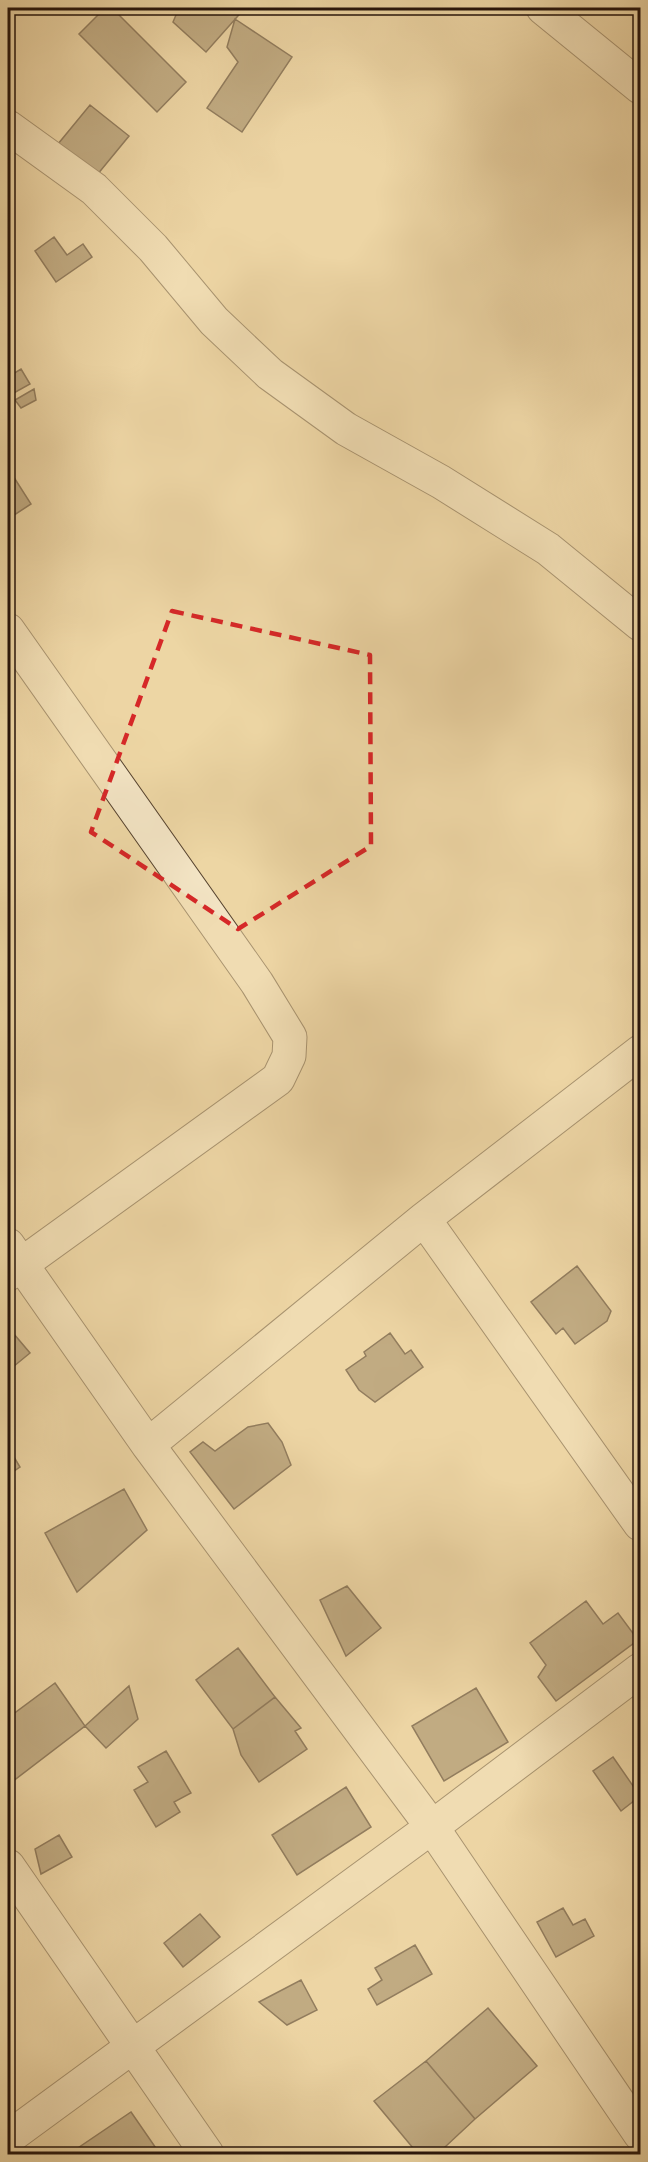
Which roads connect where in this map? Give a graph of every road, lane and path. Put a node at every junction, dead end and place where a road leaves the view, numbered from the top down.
1 (543, 8) edge
2 (640, 87) edge
3 (8, 127) edge
4 (640, 624) edge
5 (8, 630) edge
6 (640, 1052) edge
7 (424, 1220) junction
8 (12, 1261) edge
9 (148, 1445) junction
10 (640, 1524) edge
11 (640, 1670) edge
12 (432, 1827) junction
13 (8, 1866) edge
14 (133, 2047) junction
15 (640, 2134) edge
16 (8, 2138) edge
17 (207, 2154) edge

1 - 2 street
3 - 4 street
5 - 8 street
6 - 7 street
7 - 9 street
7 - 10 street
8 - 9 street
9 - 12 street
11 - 12 street
12 - 14 street
12 - 15 street
13 - 14 street
14 - 16 street
14 - 17 street

